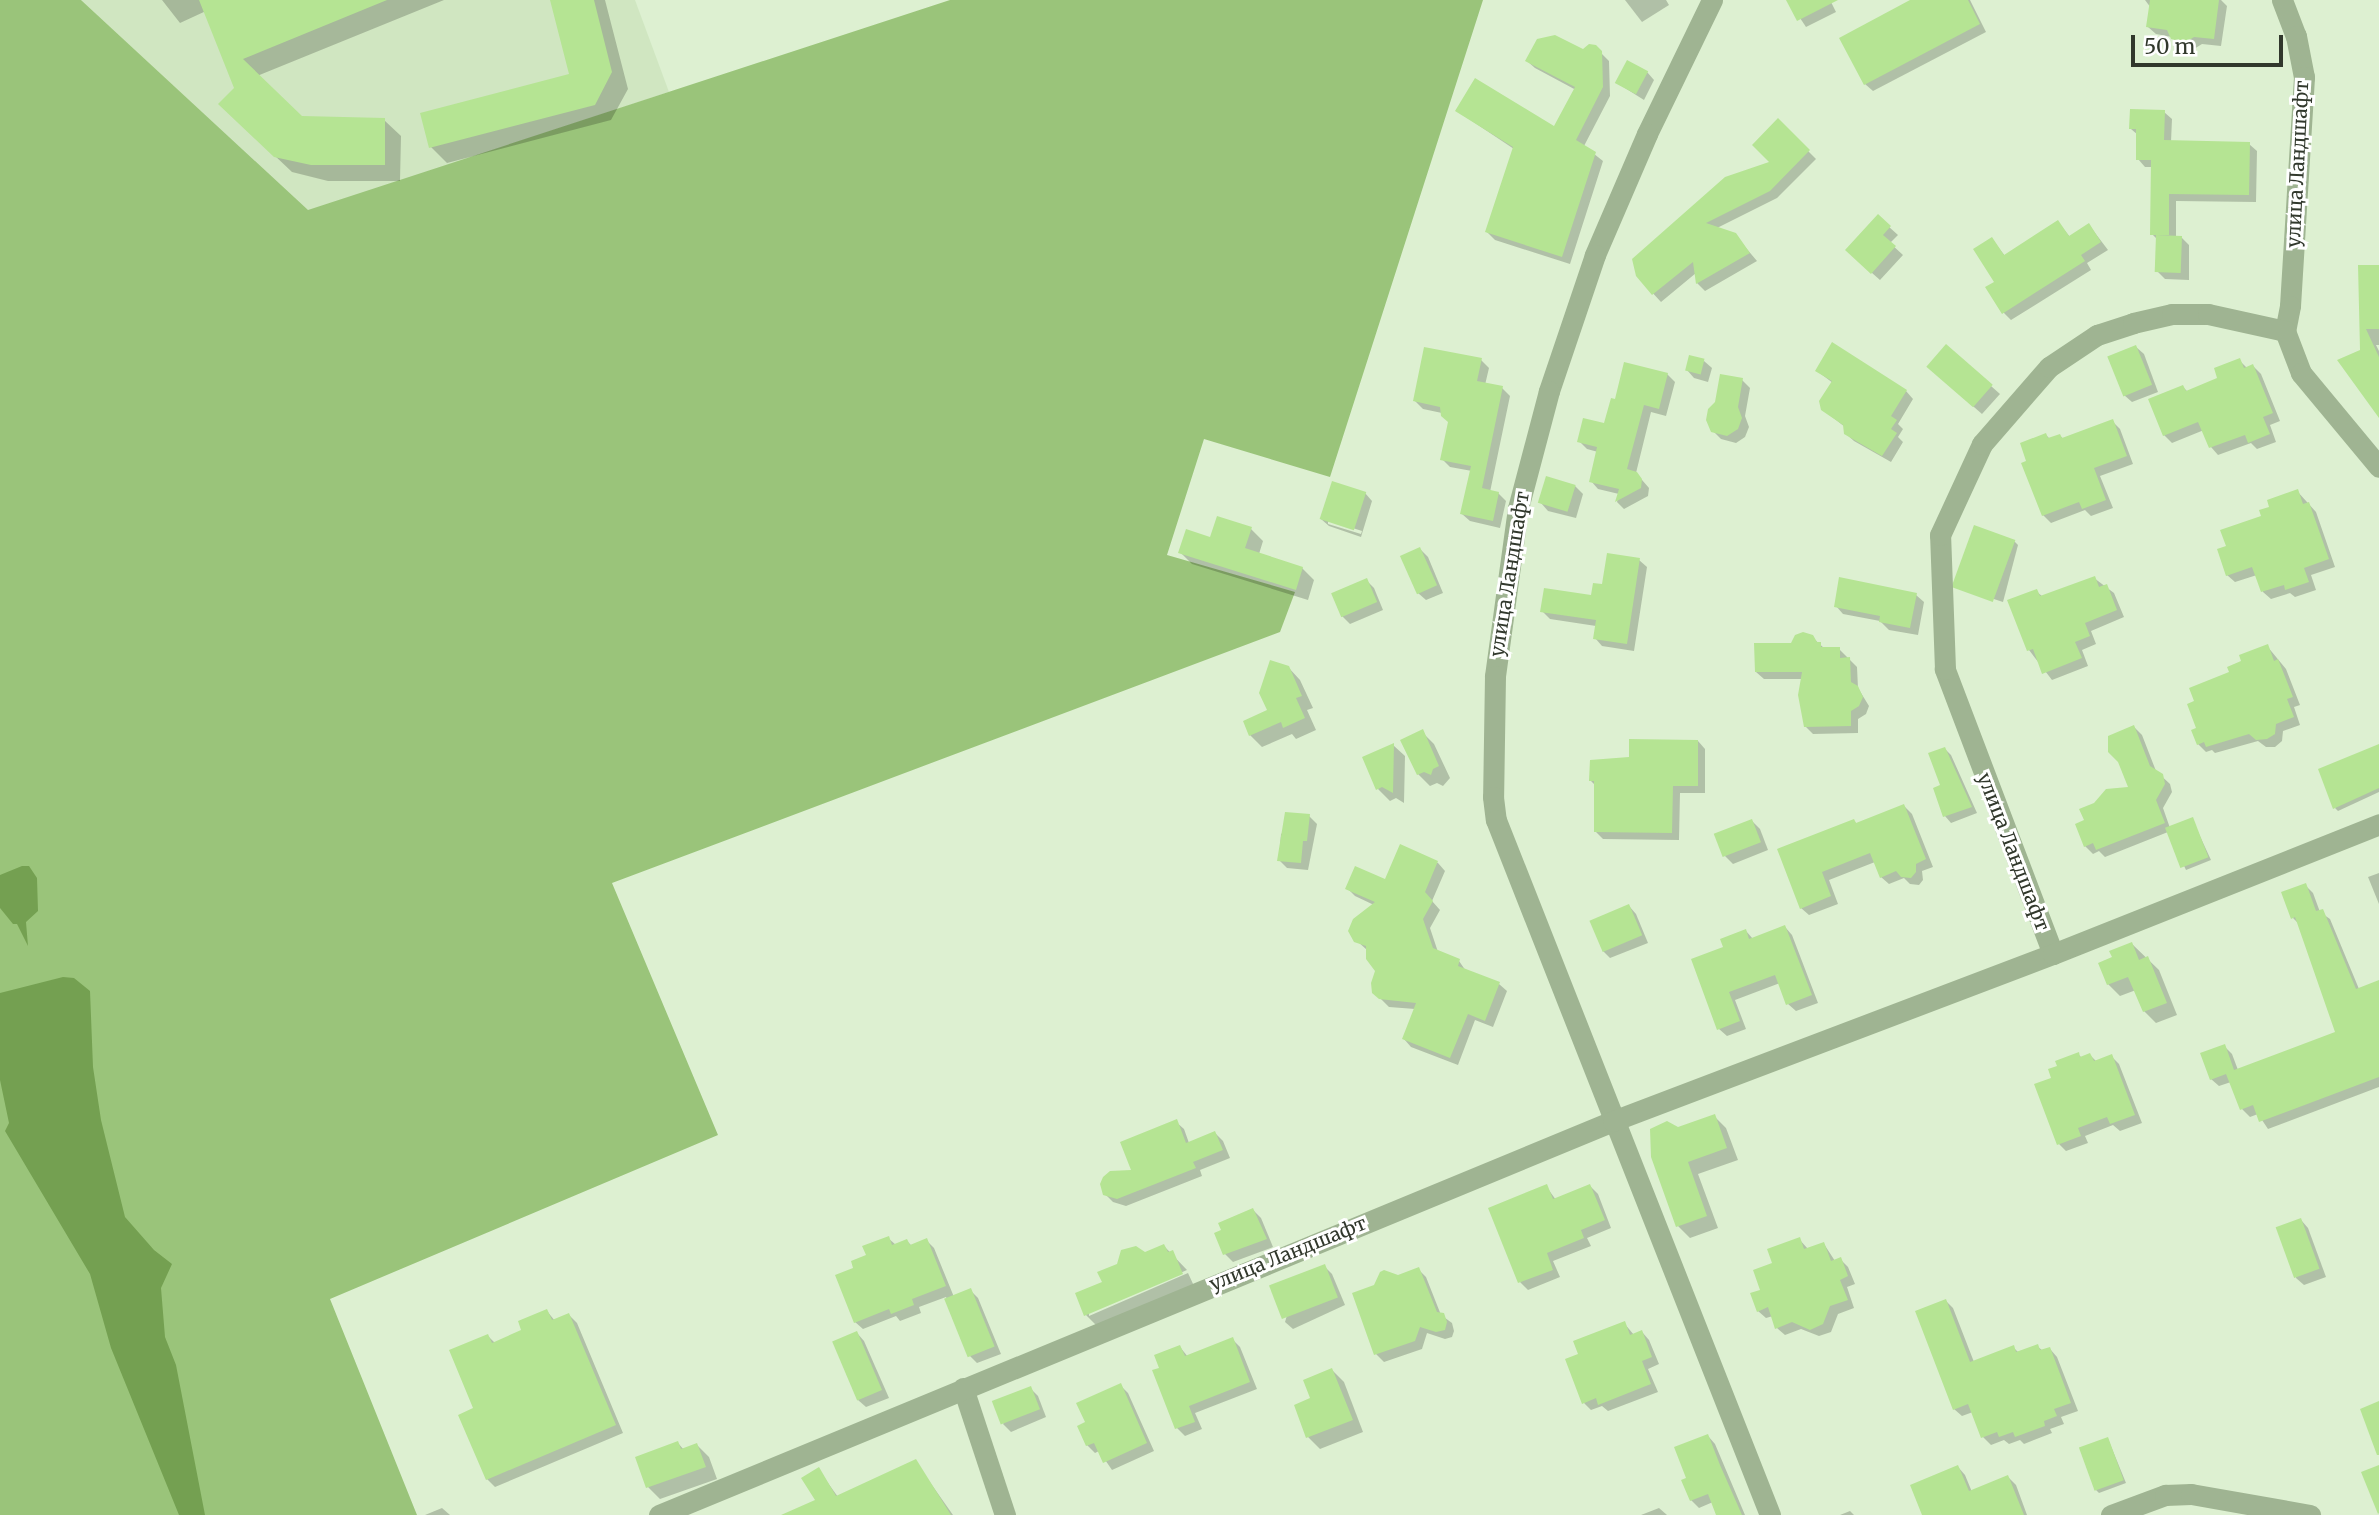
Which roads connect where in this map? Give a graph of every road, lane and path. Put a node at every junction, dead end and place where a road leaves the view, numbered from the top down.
1 (1712, 0) edge
2 (2283, 0) edge
3 (2285, 331) junction
4 (2379, 467) edge
5 (2379, 824) edge
6 (2053, 954) junction
7 (1613, 1121) junction
8 (963, 1388) junction
9 (659, 1515) edge
10 (1005, 1515) edge
11 (1770, 1515) edge
12 (2111, 1515) edge
13 (2310, 1515) edge

1 - 7 street, улица Ландшафт
2 - 3 street, улица Ландшафт
3 - 4 street
3 - 6 street, улица Ландшафт
5 - 6 street, улица Ландшафт
6 - 7 street, улица Ландшафт
7 - 8 street, улица Ландшафт
7 - 11 street, улица Ландшафт
8 - 9 street, улица Ландшафт
8 - 10 street
12 - 13 street

